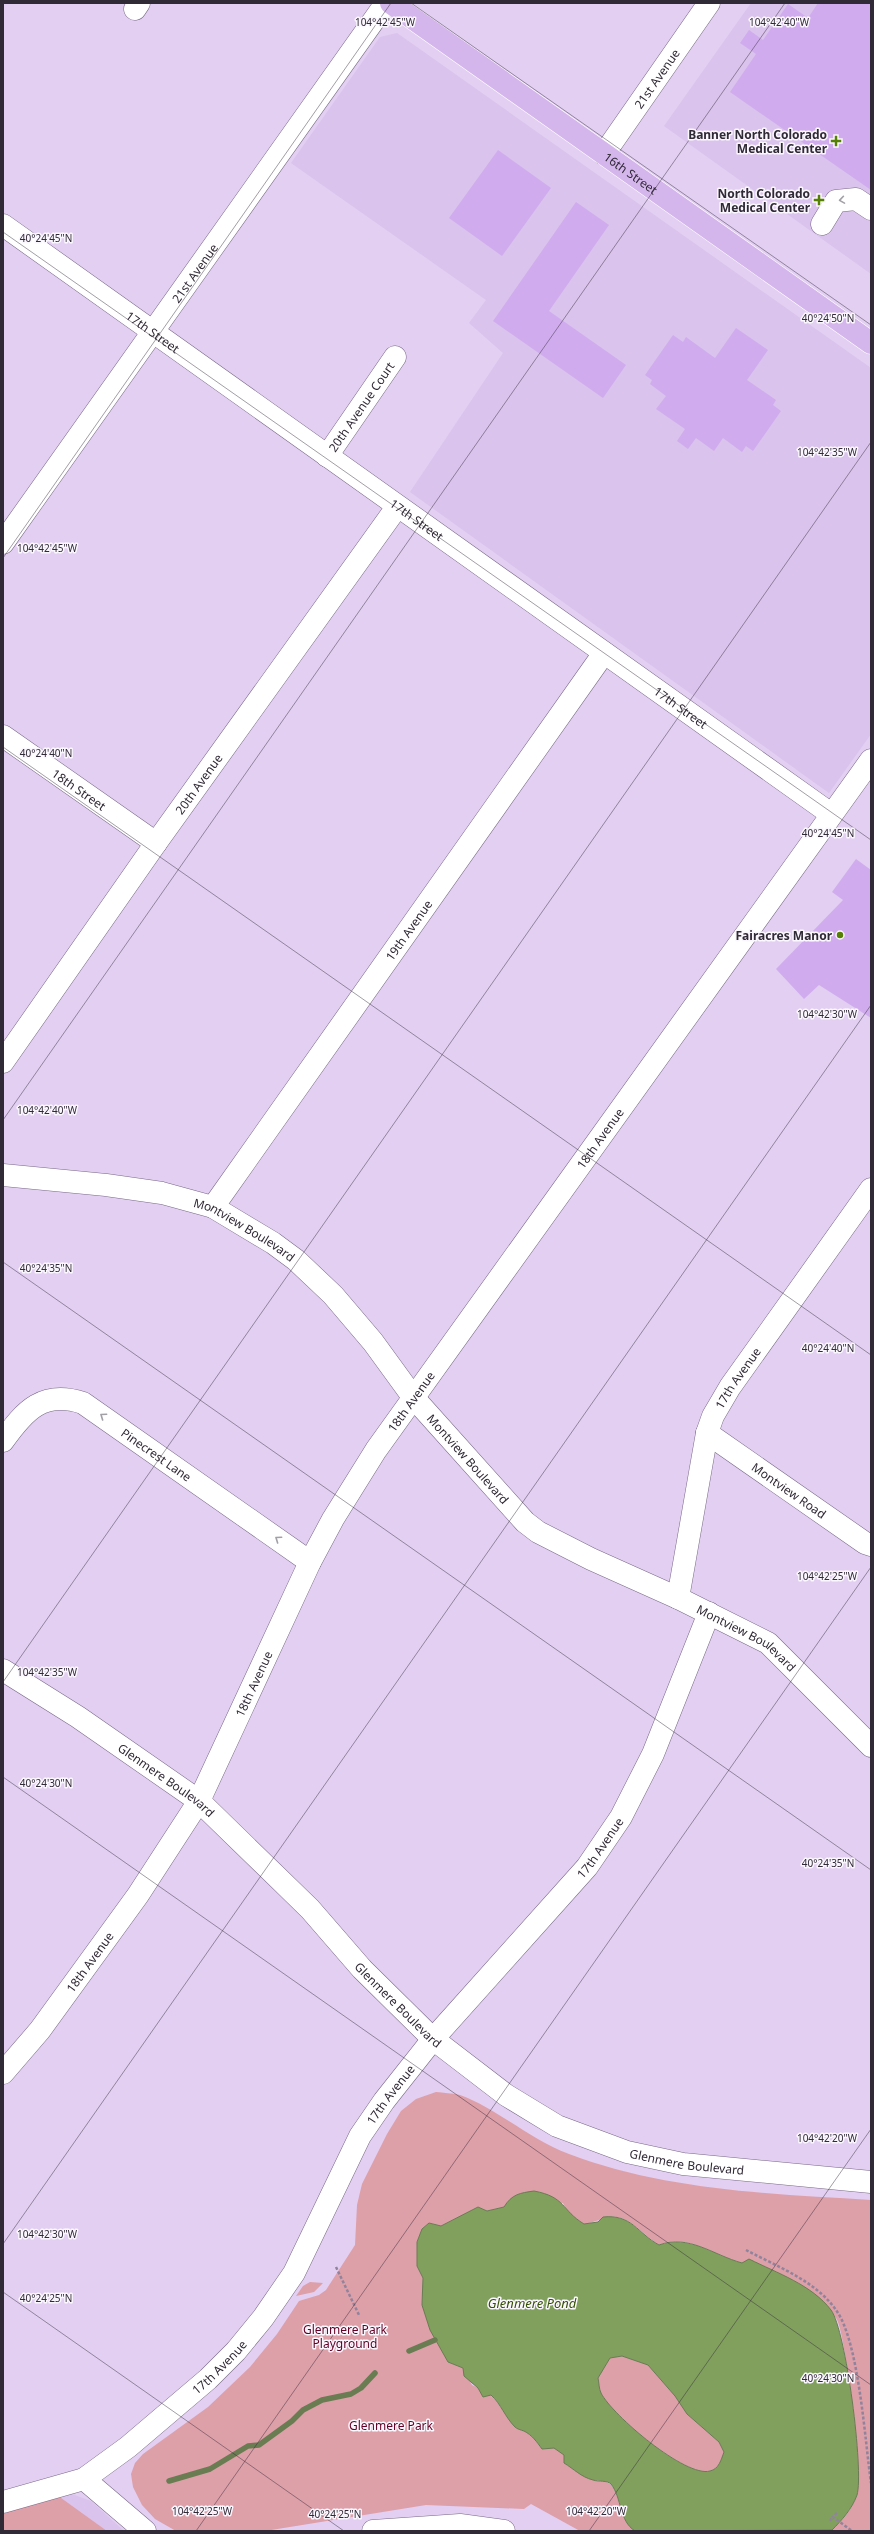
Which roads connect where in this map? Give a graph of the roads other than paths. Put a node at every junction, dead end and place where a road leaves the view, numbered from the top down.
1 (386, 3) edge
2 (391, 3) edge
3 (709, 3) edge
4 (604, 154) junction
5 (871, 209) edge
6 (822, 224) dead end
7 (3, 225) edge
8 (154, 333) junction
9 (871, 343) edge
10 (396, 357) dead end
11 (327, 456) junction
12 (397, 507) junction
13 (3, 543) edge
14 (604, 653) junction
15 (3, 736) edge
16 (871, 760) edge
17 (830, 814) junction
18 (156, 843) junction
19 (3, 1062) edge
20 (3, 1175) edge
21 (871, 1189) edge
22 (213, 1207) junction
23 (414, 1397) junction
24 (707, 1433) junction
25 (3, 1440) edge
26 (871, 1545) edge
27 (310, 1562) junction
28 (678, 1598) junction
29 (709, 1613) junction
30 (3, 1670) edge
31 (871, 1746) edge
32 (199, 1801) junction
33 (433, 2039) junction
34 (3, 2073) edge
35 (871, 2182) edge
36 (84, 2479) junction
37 (3, 2502) edge
38 (145, 2531) edge
39 (373, 2531) edge
40 (504, 2531) edge

1 - 8 street, 21st Avenue
2 - 4 main road, 16th Street
3 - 4 street, 21st Avenue
4 - 9 main road, 16th Street
5 -> 6 street
7 - 8 street, 17th Street
8 - 11 street, 17th Street
8 - 13 street, 21st Avenue
10 - 11 street, 20th Avenue Court
11 - 12 street, 17th Street
12 - 14 street, 17th Street
12 - 18 street, 20th Avenue
14 - 17 street, 17th Street
14 - 22 street, 19th Avenue
15 - 18 street, 18th Street
16 - 17 street, 18th Avenue
17 - 23 street, 18th Avenue
18 - 19 street, 20th Avenue
20 - 22 street, Montview Boulevard
21 - 24 street, 17th Avenue
22 - 23 street, Montview Boulevard
23 - 27 street, 18th Avenue
23 - 28 street, Montview Boulevard
24 - 26 street, Montview Road
24 - 28 street, 17th Avenue
27 -> 25 street, Pinecrest Lane
27 - 32 street, 18th Avenue
28 - 29 street, Montview Boulevard
29 - 31 street, Montview Boulevard
29 - 33 street, 17th Avenue
30 - 32 street, Glenmere Boulevard
32 - 33 street, Glenmere Boulevard
32 - 34 street, 18th Avenue
33 - 35 street, Glenmere Boulevard
33 - 36 street, 17th Avenue
36 - 37 street, 17th Avenue
36 - 38 street
39 - 40 street

